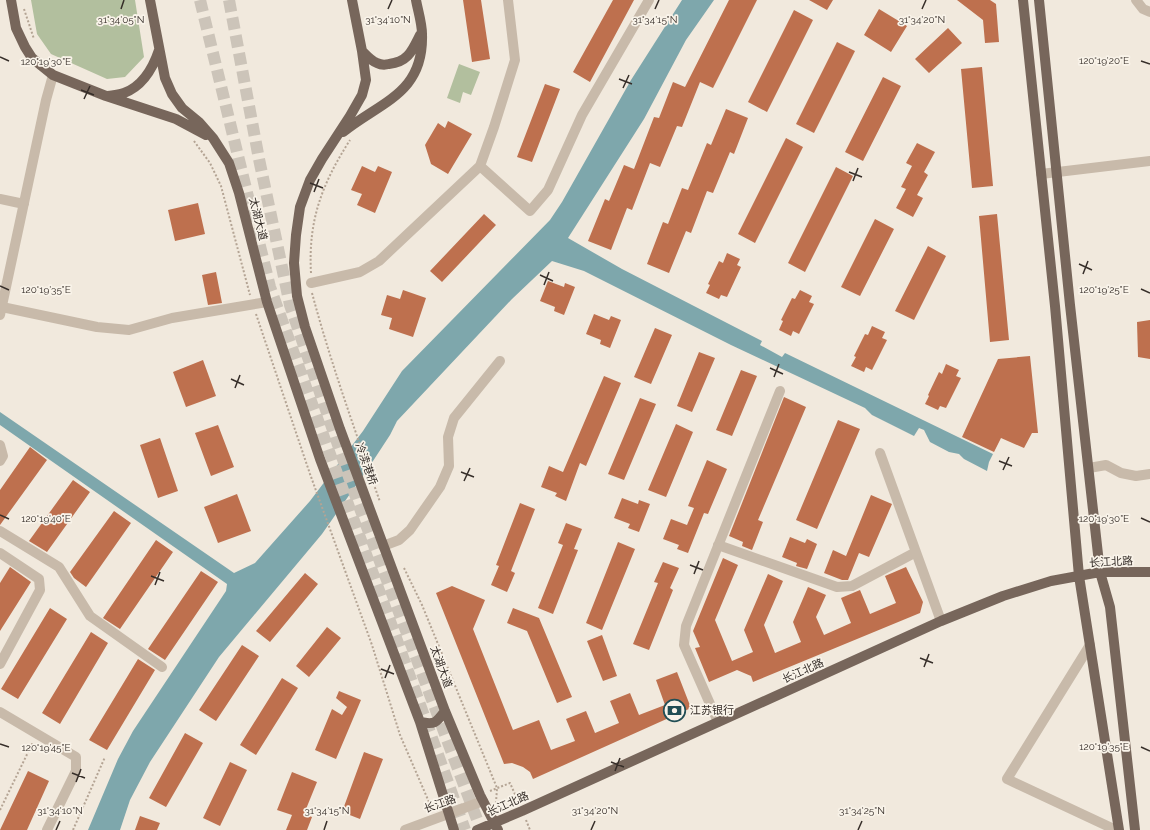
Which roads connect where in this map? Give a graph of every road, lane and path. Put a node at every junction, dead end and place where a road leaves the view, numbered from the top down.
1 (11, 0) edge
2 (150, 0) edge
3 (352, 0) edge
4 (416, 0) edge
5 (508, 0) edge
6 (649, 0) edge
7 (1023, 0) edge
8 (1039, 0) edge
9 (1136, 0) edge
10 (22, 2) dead end
11 (1150, 12) edge
12 (422, 32) junction
13 (34, 39) dead end
14 (159, 49) junction
15 (362, 51) junction
16 (53, 75) junction
17 (106, 96) junction
18 (190, 137) dead end
19 (352, 137) dead end
20 (213, 138) junction
21 (336, 138) junction
22 (1150, 162) edge
23 (480, 166) junction
24 (1057, 172) junction
25 (1041, 174) junction
26 (0, 199) edge
27 (24, 204) junction
28 (311, 282) junction
29 (3, 287) edge
30 (267, 302) junction
31 (253, 305) junction
32 (1, 311) edge
33 (500, 361) dead end
34 (780, 392) dead end
35 (0, 445) edge
36 (880, 453) dead end
37 (0, 461) edge
38 (1089, 468) junction
39 (1150, 474) edge
40 (369, 508) joint
41 (382, 508) dead end
42 (0, 531) edge
43 (718, 545) junction
44 (383, 546) junction
45 (916, 552) junction
46 (0, 553) edge
47 (401, 562) dead end
48 (1100, 572) junction
49 (1150, 572) edge
50 (1079, 576) junction
51 (941, 621) junction
52 (1090, 645) junction
53 (0, 664) edge
54 (162, 667) dead end
55 (445, 711) junction
56 (0, 712) edge
57 (420, 722) junction
58 (718, 722) junction
59 (37, 734) junction
60 (105, 757) dead end
61 (483, 801) junction
62 (0, 810) edge
63 (448, 813) junction
64 (437, 817) junction
65 (496, 827) edge
66 (48, 830) edge
67 (73, 830) edge
68 (405, 830) edge
69 (454, 830) edge
70 (477, 830) edge
71 (1118, 830) edge
72 (1135, 830) edge

1 - 16 main road
2 - 14 main road, 太湖大道
3 - 15 main road
4 - 12 main road
5 - 23 street
6 - 23 street
7 - 25 main road
8 - 24 main road
9 - 11 street
10 - 13 path
12 - 15 main road
12 - 21 main road
14 - 17 main road
14 - 20 main road, 太湖大道
15 - 21 main road
16 - 17 main road
16 - 27 street
17 - 20 main road
18 - 31 path
19 - 28 path
20 - 30 main road, 太湖大道
21 - 40 main road, 冷渎港桥
22 - 24 street
23 - 28 street
24 - 25 street
24 - 38 main road
25 - 50 main road
26 - 27 street
27 - 29 street
28 - 41 path
29 - 32 street
30 - 31 street
30 - 57 main road, 太湖大道
31 - 32 street
31 - 64 path
33 - 44 street
34 - 43 street
35 - 37 street
36 - 45 street
38 - 39 street
38 - 48 main road
40 - 44 main road, 太湖大道
42 - 54 street
43 - 45 street
43 - 58 street
44 - 55 main road, 太湖大道
45 - 51 street
46 - 53 street
47 - 65 path
48 - 49 main road, 长江北路
48 - 50 main road, 长江北路
48 - 72 main road
50 - 51 main road, 长江北路
50 - 52 main road
51 - 58 main road, 长江北路
52 - 71 main road
52 - 71 street
55 - 57 main road
55 - 61 main road, 太湖大道
56 - 59 street
57 - 63 main road
58 - 65 main road, 长江北路
59 - 62 path
59 - 66 street
60 - 67 path
61 - 63 street, 长江路
61 - 65 main road, 太湖大道
63 - 64 street, 长江路
63 - 69 main road
64 - 68 street, 长江路
65 - 70 main road, 长江北路

